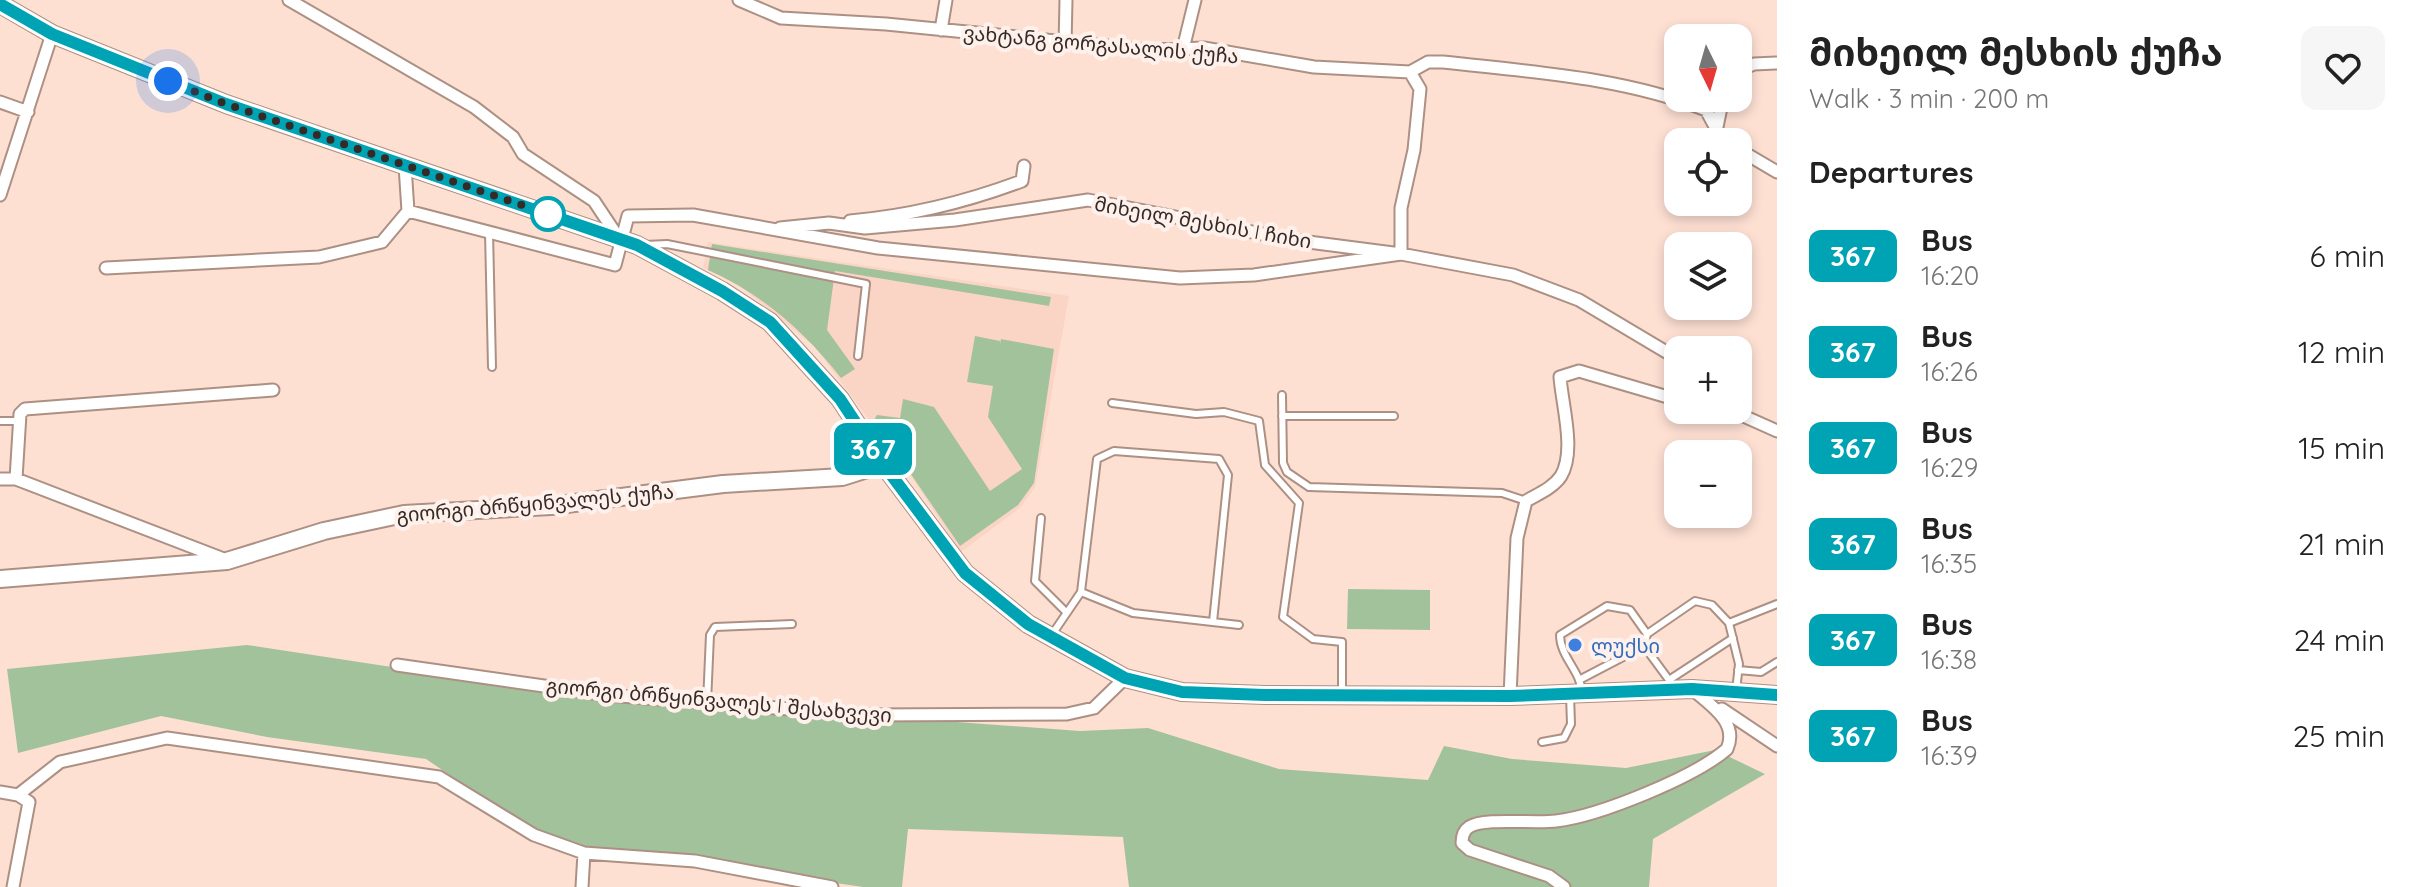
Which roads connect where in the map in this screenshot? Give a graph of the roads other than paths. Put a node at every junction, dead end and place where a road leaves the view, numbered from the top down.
1 (289, 0) edge
2 (739, 0) edge
3 (946, 0) edge
4 (1066, 0) edge
5 (1195, 0) edge
6 (0, 4) edge
7 (941, 30) junction
8 (52, 34) junction
9 (1065, 45) junction
10 (1183, 49) junction
11 (1776, 63) edge
12 (1752, 65) edge
13 (1410, 72) junction
14 (0, 102) edge
15 (28, 112) junction
16 (1716, 128) edge
17 (1752, 157) edge
18 (405, 166) junction
19 (1024, 166) dead end
20 (1777, 172) edge
21 (0, 195) edge
22 (408, 211) junction
23 (829, 223) junction
24 (766, 229) junction
25 (489, 232) junction
26 (620, 241) junction
27 (637, 245) junction
28 (1401, 254) junction
29 (106, 268) dead end
30 (1664, 351) edge
31 (858, 356) dead end
32 (492, 367) dead end
33 (273, 390) dead end
34 (1282, 395) dead end
35 (1664, 396) edge
36 (1112, 403) dead end
37 (1282, 416) junction
38 (1394, 416) dead end
39 (1752, 420) edge
40 (0, 421) edge
41 (19, 421) junction
42 (1777, 431) edge
43 (883, 464) junction
44 (0, 479) edge
45 (16, 479) junction
46 (1526, 501) junction
47 (1041, 518) dead end
48 (227, 561) junction
49 (0, 579) edge
50 (1081, 592) junction
51 (1777, 604) edge
52 (1066, 612) junction
53 (1213, 622) junction
54 (1729, 623) junction
55 (792, 624) dead end
56 (1239, 625) dead end
57 (1647, 634) junction
58 (1051, 636) junction
59 (1733, 638) junction
60 (1644, 646) junction
61 (1777, 662) edge
62 (397, 665) dead end
63 (1738, 670) junction
64 (1125, 678) junction
65 (1669, 685) junction
66 (1578, 689) junction
67 (1692, 689) junction
68 (1736, 692) junction
69 (1342, 694) junction
70 (1777, 695) edge
71 (1510, 696) junction
72 (707, 703) junction
73 (1542, 742) dead end
74 (1777, 746) edge
75 (0, 792) edge
76 (18, 795) junction
77 (584, 853) junction
78 (13, 887) edge
79 (582, 887) edge
80 (832, 887) edge
81 (1564, 887) edge

1 - 26 street
2 - 7 street, ვახტანგ გორგასალის ქუჩა
3 - 7 street
4 - 9 street
5 - 10 street
6 - 8 street
7 - 9 street, ვახტანგ გორგასალის ქუჩა
8 - 15 street
8 - 18 street
9 - 10 street, ვახტანგ გორგასალის ქუჩა
10 - 13 street, ვახტანგ გორგასალის ქუჩა
11 - 12 street
13 - 16 street, ვახტანგ გორგასალის ქუჩა
13 - 28 street
14 - 15 street
15 - 21 street
17 - 20 street
18 - 22 street
18 - 26 street
19 - 23 street
22 - 25 street
22 - 29 street
23 - 24 street, მიხეილ მესხის I ჩიხი
23 - 28 street, მიხეილ მესხის I ჩიხი
24 - 26 street
24 - 28 street
25 - 26 street
25 - 32 lane
26 - 27 street
27 - 31 lane
27 - 43 street
28 - 30 street, მიხეილ მესხის I ჩიხი
33 - 41 street
34 - 37 lane
35 - 46 street
36 - 69 lane
37 - 38 lane
37 - 46 lane
39 - 42 street
40 - 41 lane
41 - 45 street
43 - 48 street, გიორგი ბრწყინვალეს ქუჩა
43 - 58 street
44 - 45 street
45 - 48 street
46 - 71 street
47 - 52 lane
48 - 49 street, გიორგი ბრწყინვალეს ქუჩა
50 - 52 lane
50 - 53 lane
50 - 53 lane
51 - 54 lane
52 - 58 lane
53 - 56 lane
54 - 57 lane
54 - 59 lane
55 - 72 lane
57 - 60 lane
57 - 66 lane
58 - 64 street
59 - 63 lane
59 - 65 lane
60 - 65 lane
60 - 66 lane
61 - 63 lane
62 - 72 street, გიორგი ბრწყინვალეს I შესახვევი
63 - 68 lane
64 - 69 street
64 - 72 street, გიორგი ბრწყინვალეს I შესახვევი
65 - 66 street
65 - 67 street
66 - 71 street
66 - 73 lane
67 - 68 street
67 - 74 street
67 - 81 street
68 - 70 street
69 - 71 street
75 - 76 street
76 - 77 street
76 - 78 street
77 - 79 street
77 - 80 street

